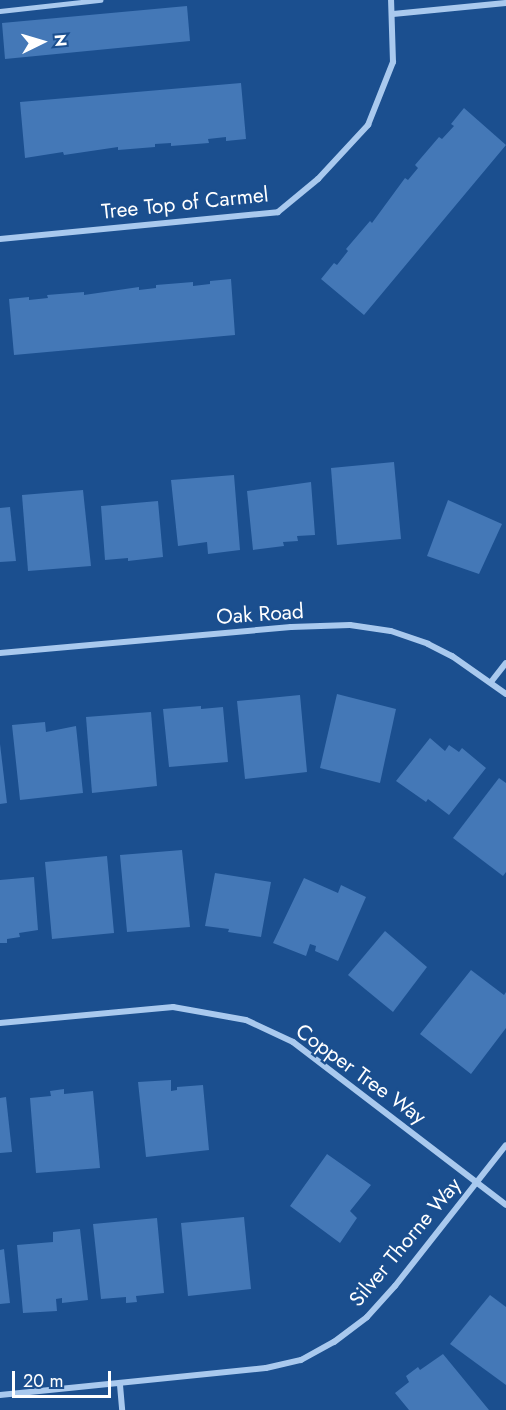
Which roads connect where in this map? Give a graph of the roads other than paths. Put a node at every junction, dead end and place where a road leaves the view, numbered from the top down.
1 (100, 0) edge
2 (391, 0) edge
3 (506, 3) edge
4 (0, 11) edge
5 (393, 14) junction
6 (0, 239) edge
7 (0, 652) edge
8 (506, 663) edge
9 (491, 682) junction
10 (506, 694) edge
11 (0, 1023) edge
12 (506, 1145) edge
13 (477, 1182) junction
14 (506, 1205) edge
15 (120, 1385) junction
16 (0, 1395) edge
17 (122, 1410) edge

1 - 4 lane
2 - 5 street, Tree Top of Carmel
3 - 5 street
5 - 6 street, Tree Top of Carmel
7 - 9 street, Oak Road
8 - 9 street
9 - 10 street, Oak Road
11 - 13 street, Copper Tree Way
12 - 13 street, Silver Thorne Way
13 - 14 street, Copper Tree Way
13 - 15 street, Silver Thorne Way
15 - 16 street, Silver Thorne Way
15 - 17 street

